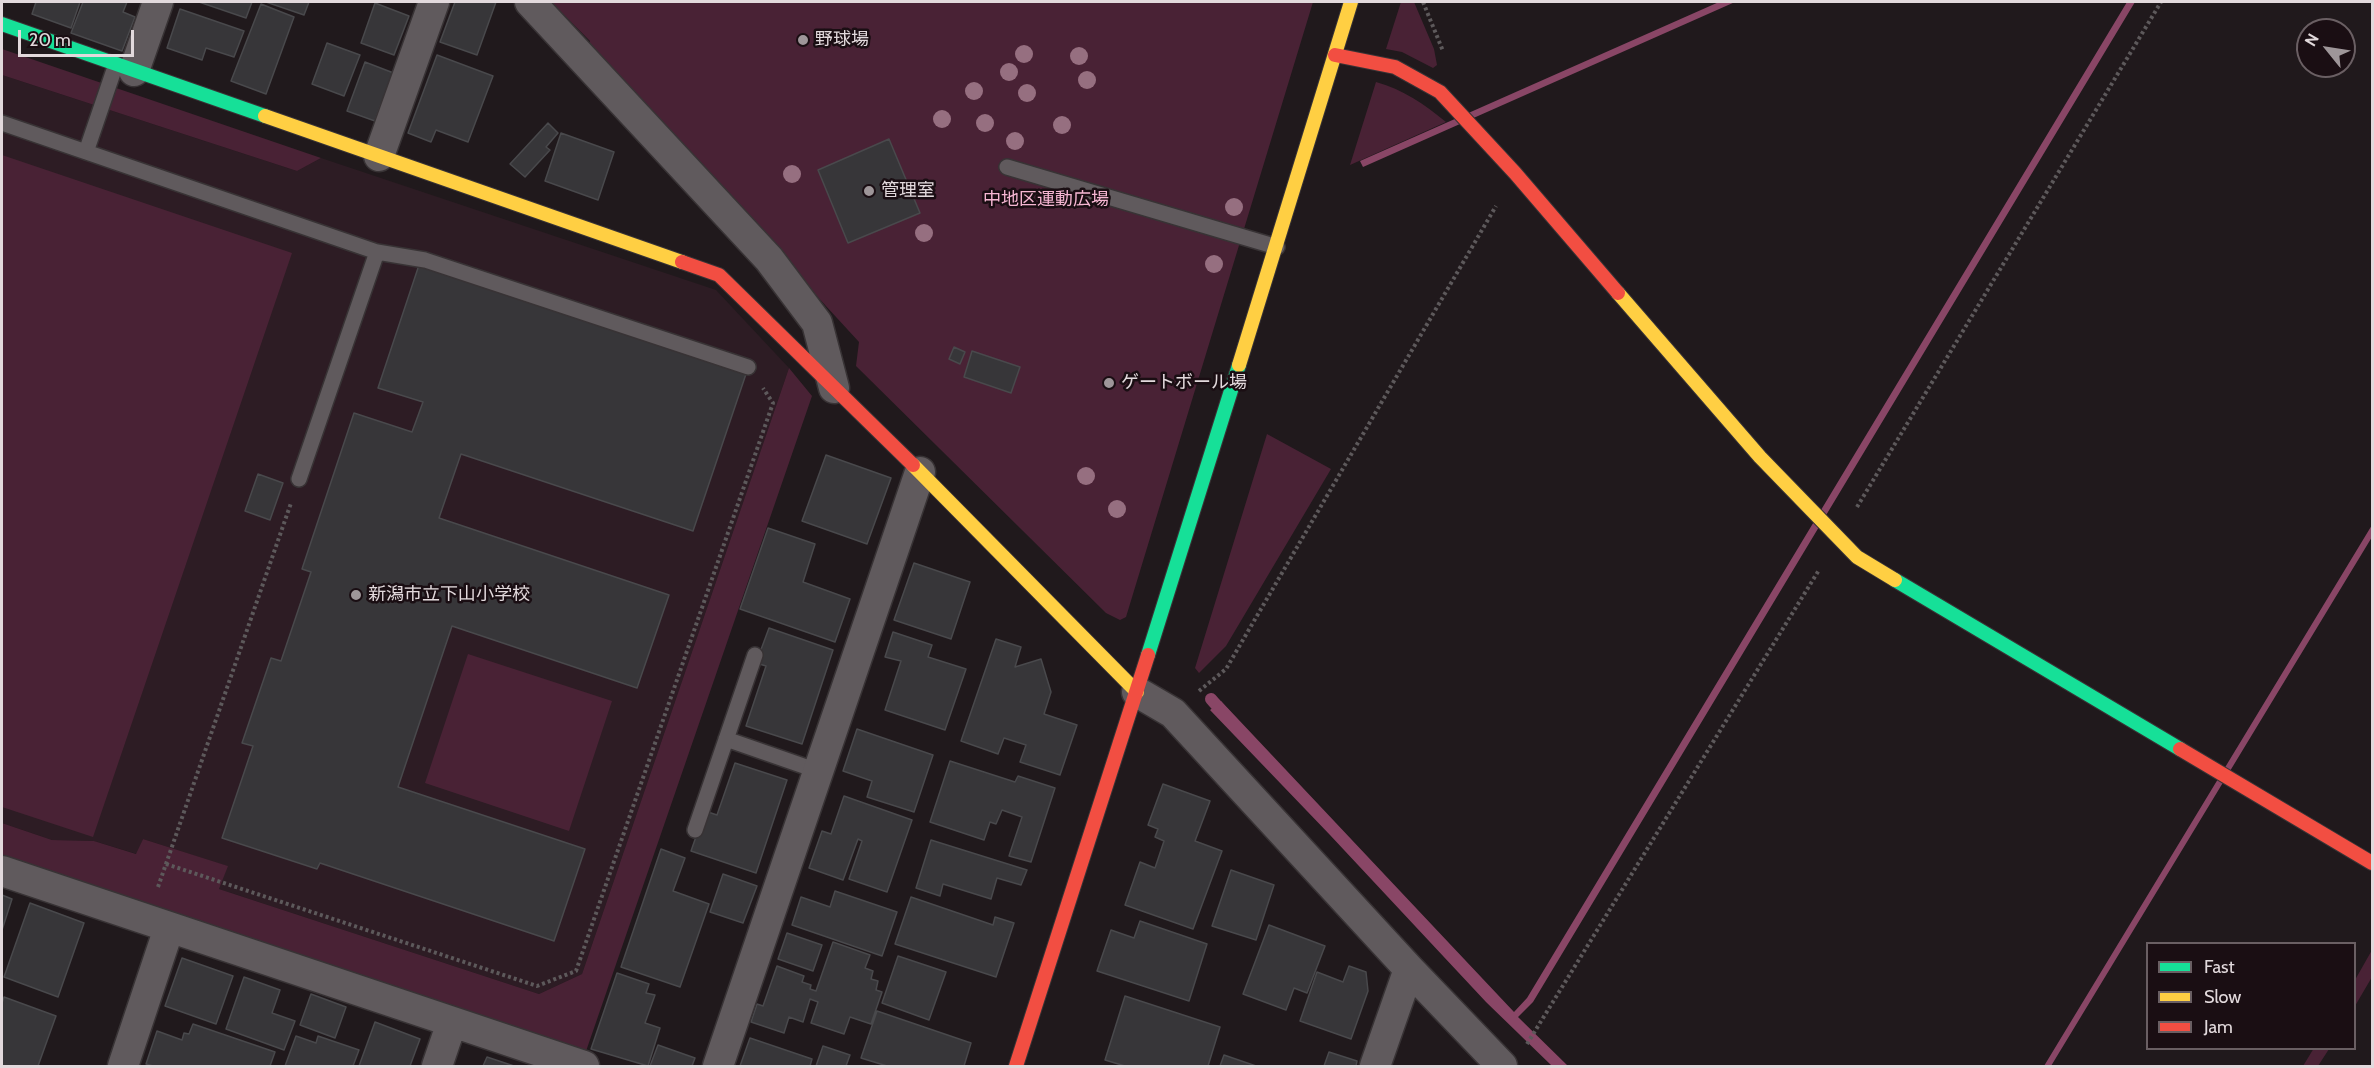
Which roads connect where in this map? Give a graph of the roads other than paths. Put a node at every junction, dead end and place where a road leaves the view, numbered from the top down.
1 (158, 2) edge
2 (434, 2) edge
3 (530, 2) edge
4 (1351, 2) edge
5 (2, 24) edge
6 (1335, 55) junction
7 (125, 68) junction
8 (2, 123) edge
9 (86, 152) junction
10 (379, 156) junction
11 (1007, 167) dead end
12 (1277, 247) junction
13 (377, 252) junction
14 (748, 368) road end
15 (834, 387) junction
16 (920, 472) junction
17 (299, 479) road end
18 (755, 655) dead end
19 (1137, 692) junction
20 (726, 739) junction
21 (818, 771) junction
22 (695, 830) dead end
23 (2373, 863) edge
24 (2, 871) edge
25 (169, 928) junction
26 (1408, 969) junction
27 (452, 1022) junction
28 (123, 1066) edge
29 (437, 1066) edge
30 (584, 1066) edge
31 (718, 1066) edge
32 (1016, 1066) edge
33 (1375, 1066) edge
34 (1503, 1066) edge

1 - 7 street
2 - 10 street
3 - 15 street
4 - 6 street
5 - 7 street
6 - 12 street
6 - 23 street
7 - 9 lane
7 - 10 street
8 - 9 lane
9 - 13 lane
10 - 15 street
11 - 12 lane
12 - 19 street
13 - 14 lane
13 - 17 lane
15 - 16 street
16 - 19 street
16 - 21 street
18 - 20 lane
19 - 26 street
19 - 32 street
20 - 21 lane
20 - 22 lane
21 - 31 street
24 - 25 street
25 - 27 street
25 - 28 street
26 - 33 street
26 - 34 street
27 - 29 street
27 - 30 street

